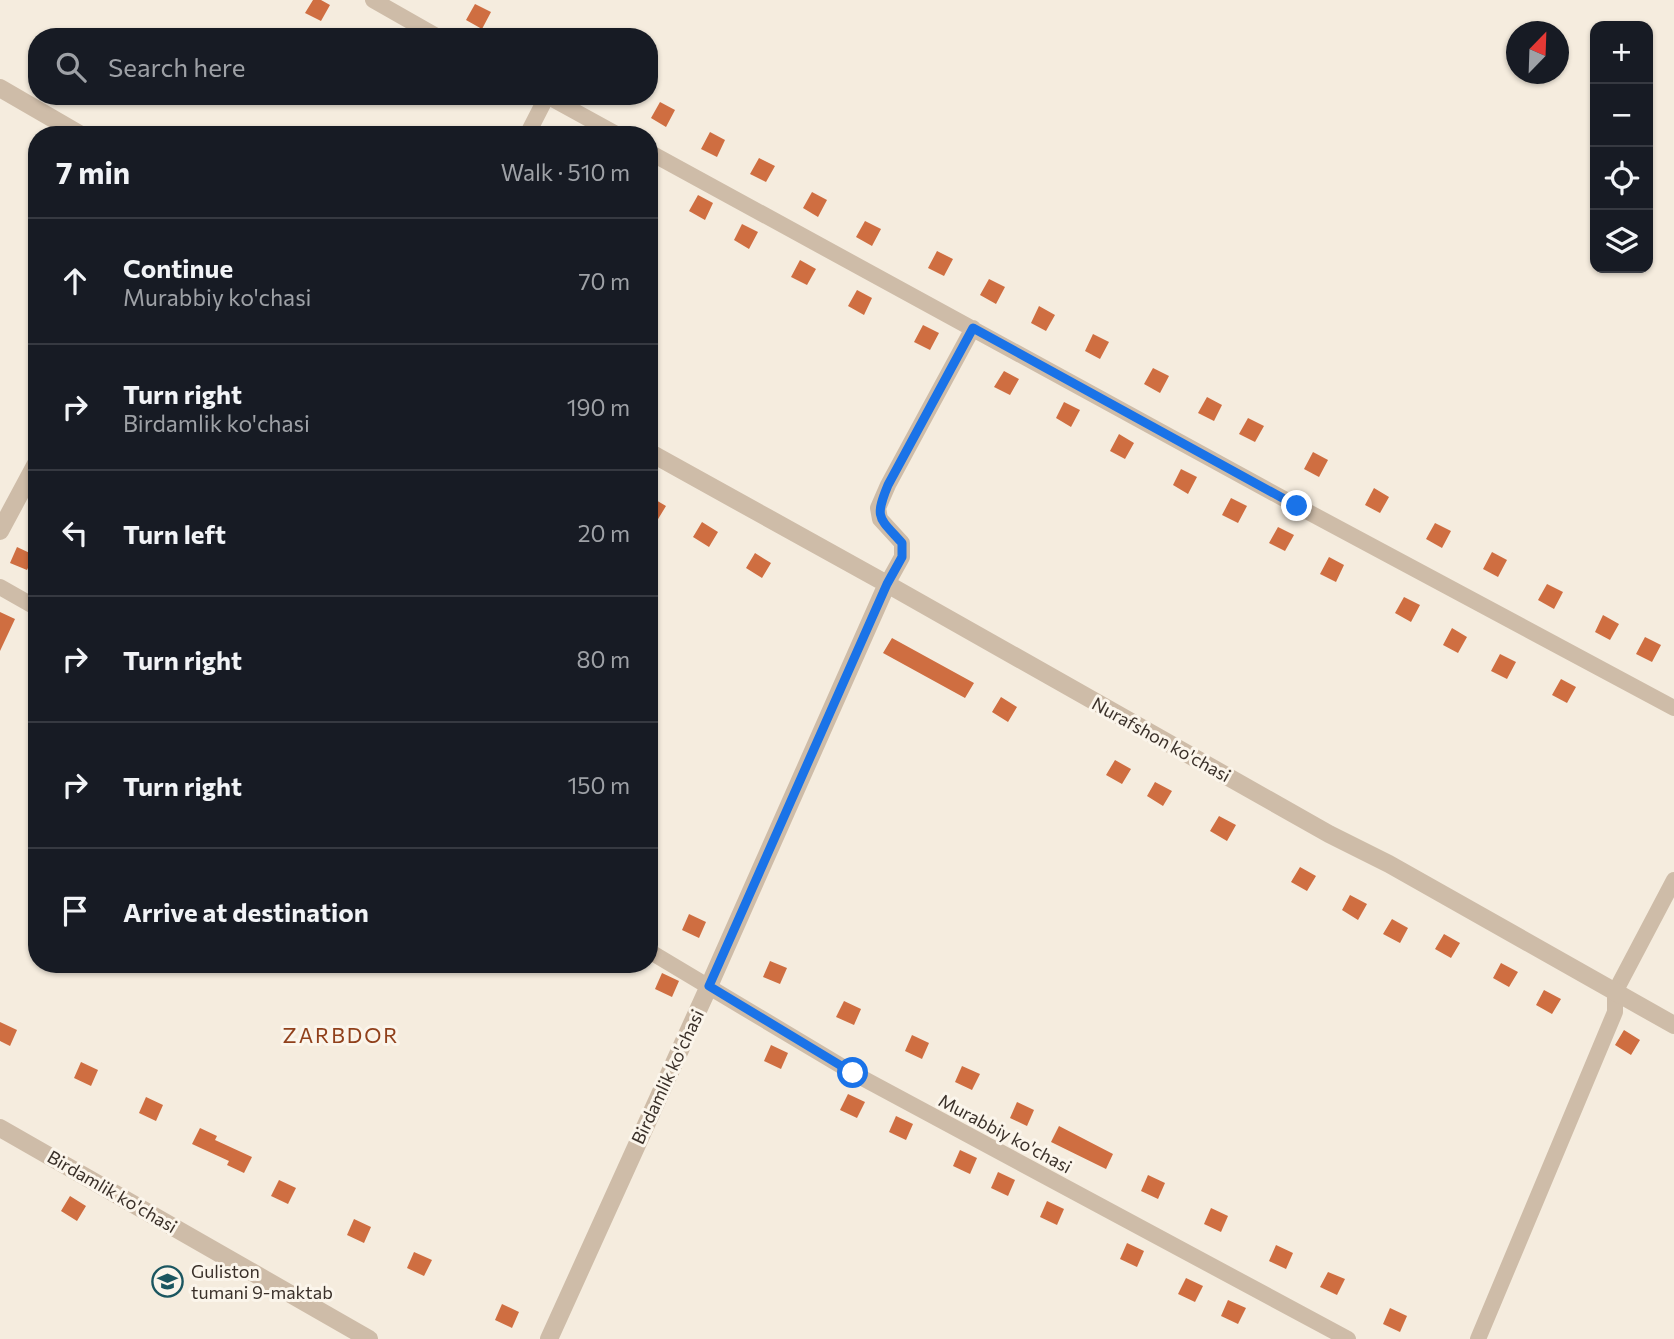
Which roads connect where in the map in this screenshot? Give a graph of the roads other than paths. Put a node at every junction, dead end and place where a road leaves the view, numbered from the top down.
1 (378, 1) edge
2 (423, 28) edge
3 (0, 89) edge
4 (28, 105) edge
5 (28, 105) edge
6 (542, 105) edge
7 (563, 105) edge
8 (65, 126) edge
9 (532, 126) edge
10 (602, 126) edge
11 (658, 157) edge
12 (973, 328) junction
13 (658, 457) edge
14 (28, 479) edge
15 (0, 531) edge
16 (887, 584) junction
17 (0, 587) edge
18 (28, 603) edge
19 (1674, 708) edge
20 (1674, 880) edge
21 (658, 956) edge
22 (709, 986) junction
23 (1615, 992) junction
24 (1674, 1025) edge
25 (0, 1128) edge
26 (369, 1339) edge
27 (549, 1339) edge
28 (1348, 1339) edge
29 (1478, 1339) edge

1 - 2 street
3 - 4 street
5 - 8 street
6 - 9 street
7 - 10 street
11 - 12 street
12 - 16 street
12 - 19 street
13 - 16 street, Nurafshon ko'chasi
14 - 15 street
16 - 22 street, Birdamlik ko'chasi
16 - 23 street, Nurafshon ko'chasi
17 - 18 street
20 - 23 street
21 - 22 street, Murabbiy ko'chasi
22 - 27 street, Birdamlik ko'chasi
22 - 28 street, Murabbiy ko'chasi
23 - 24 street, Nurafshon ko'chasi
23 - 29 street
25 - 26 street, Birdamlik ko'chasi

